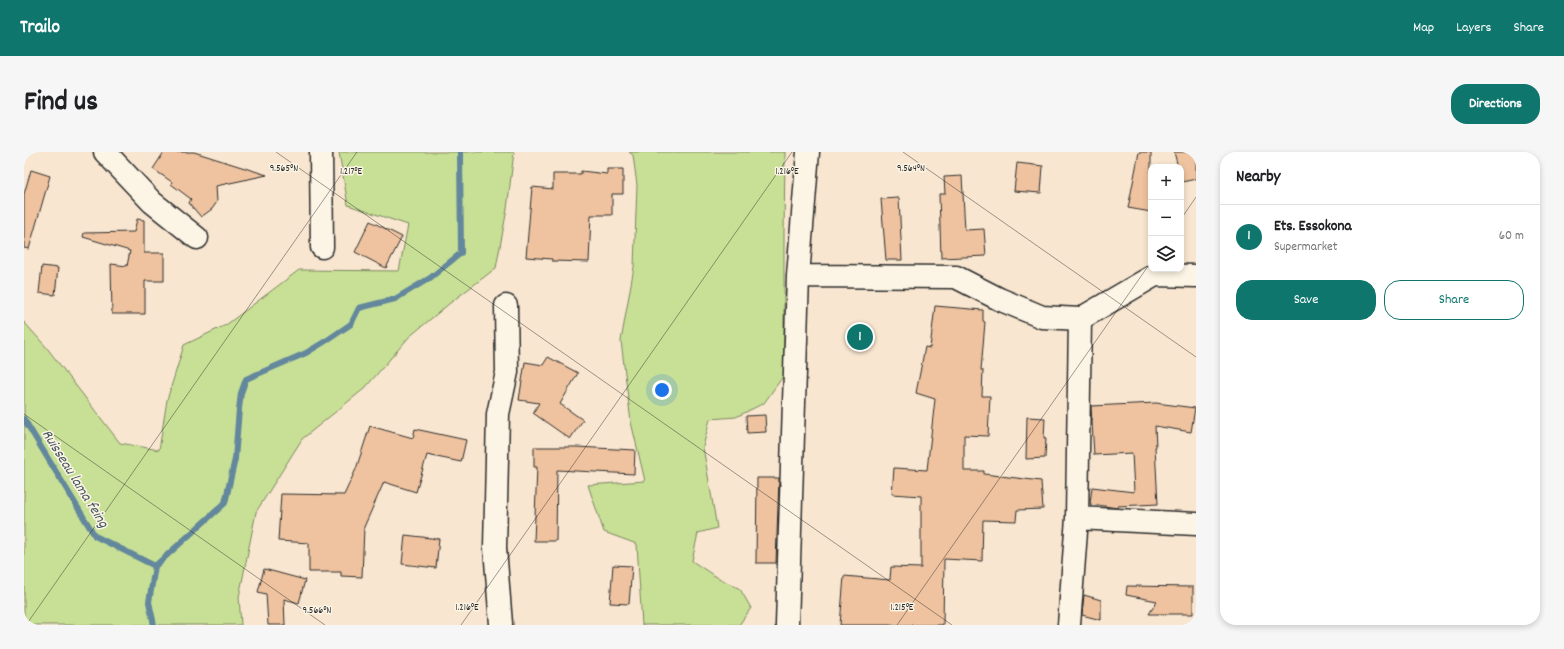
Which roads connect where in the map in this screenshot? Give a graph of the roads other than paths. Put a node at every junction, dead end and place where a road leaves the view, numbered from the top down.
1 (105, 152) edge
2 (321, 152) edge
3 (808, 152) edge
4 (197, 238) dead end
5 (322, 248) dead end
6 (798, 276) junction
7 (1196, 276) edge
8 (506, 306) dead end
9 (1080, 319) junction
10 (1077, 518) junction
11 (1196, 524) edge
12 (506, 625) edge
13 (787, 625) edge
14 (1069, 625) edge

1 - 4 street
2 - 5 street
3 - 6 street
6 - 9 street
6 - 13 street
7 - 9 street
8 - 12 street
9 - 10 street
10 - 11 street
10 - 14 street

